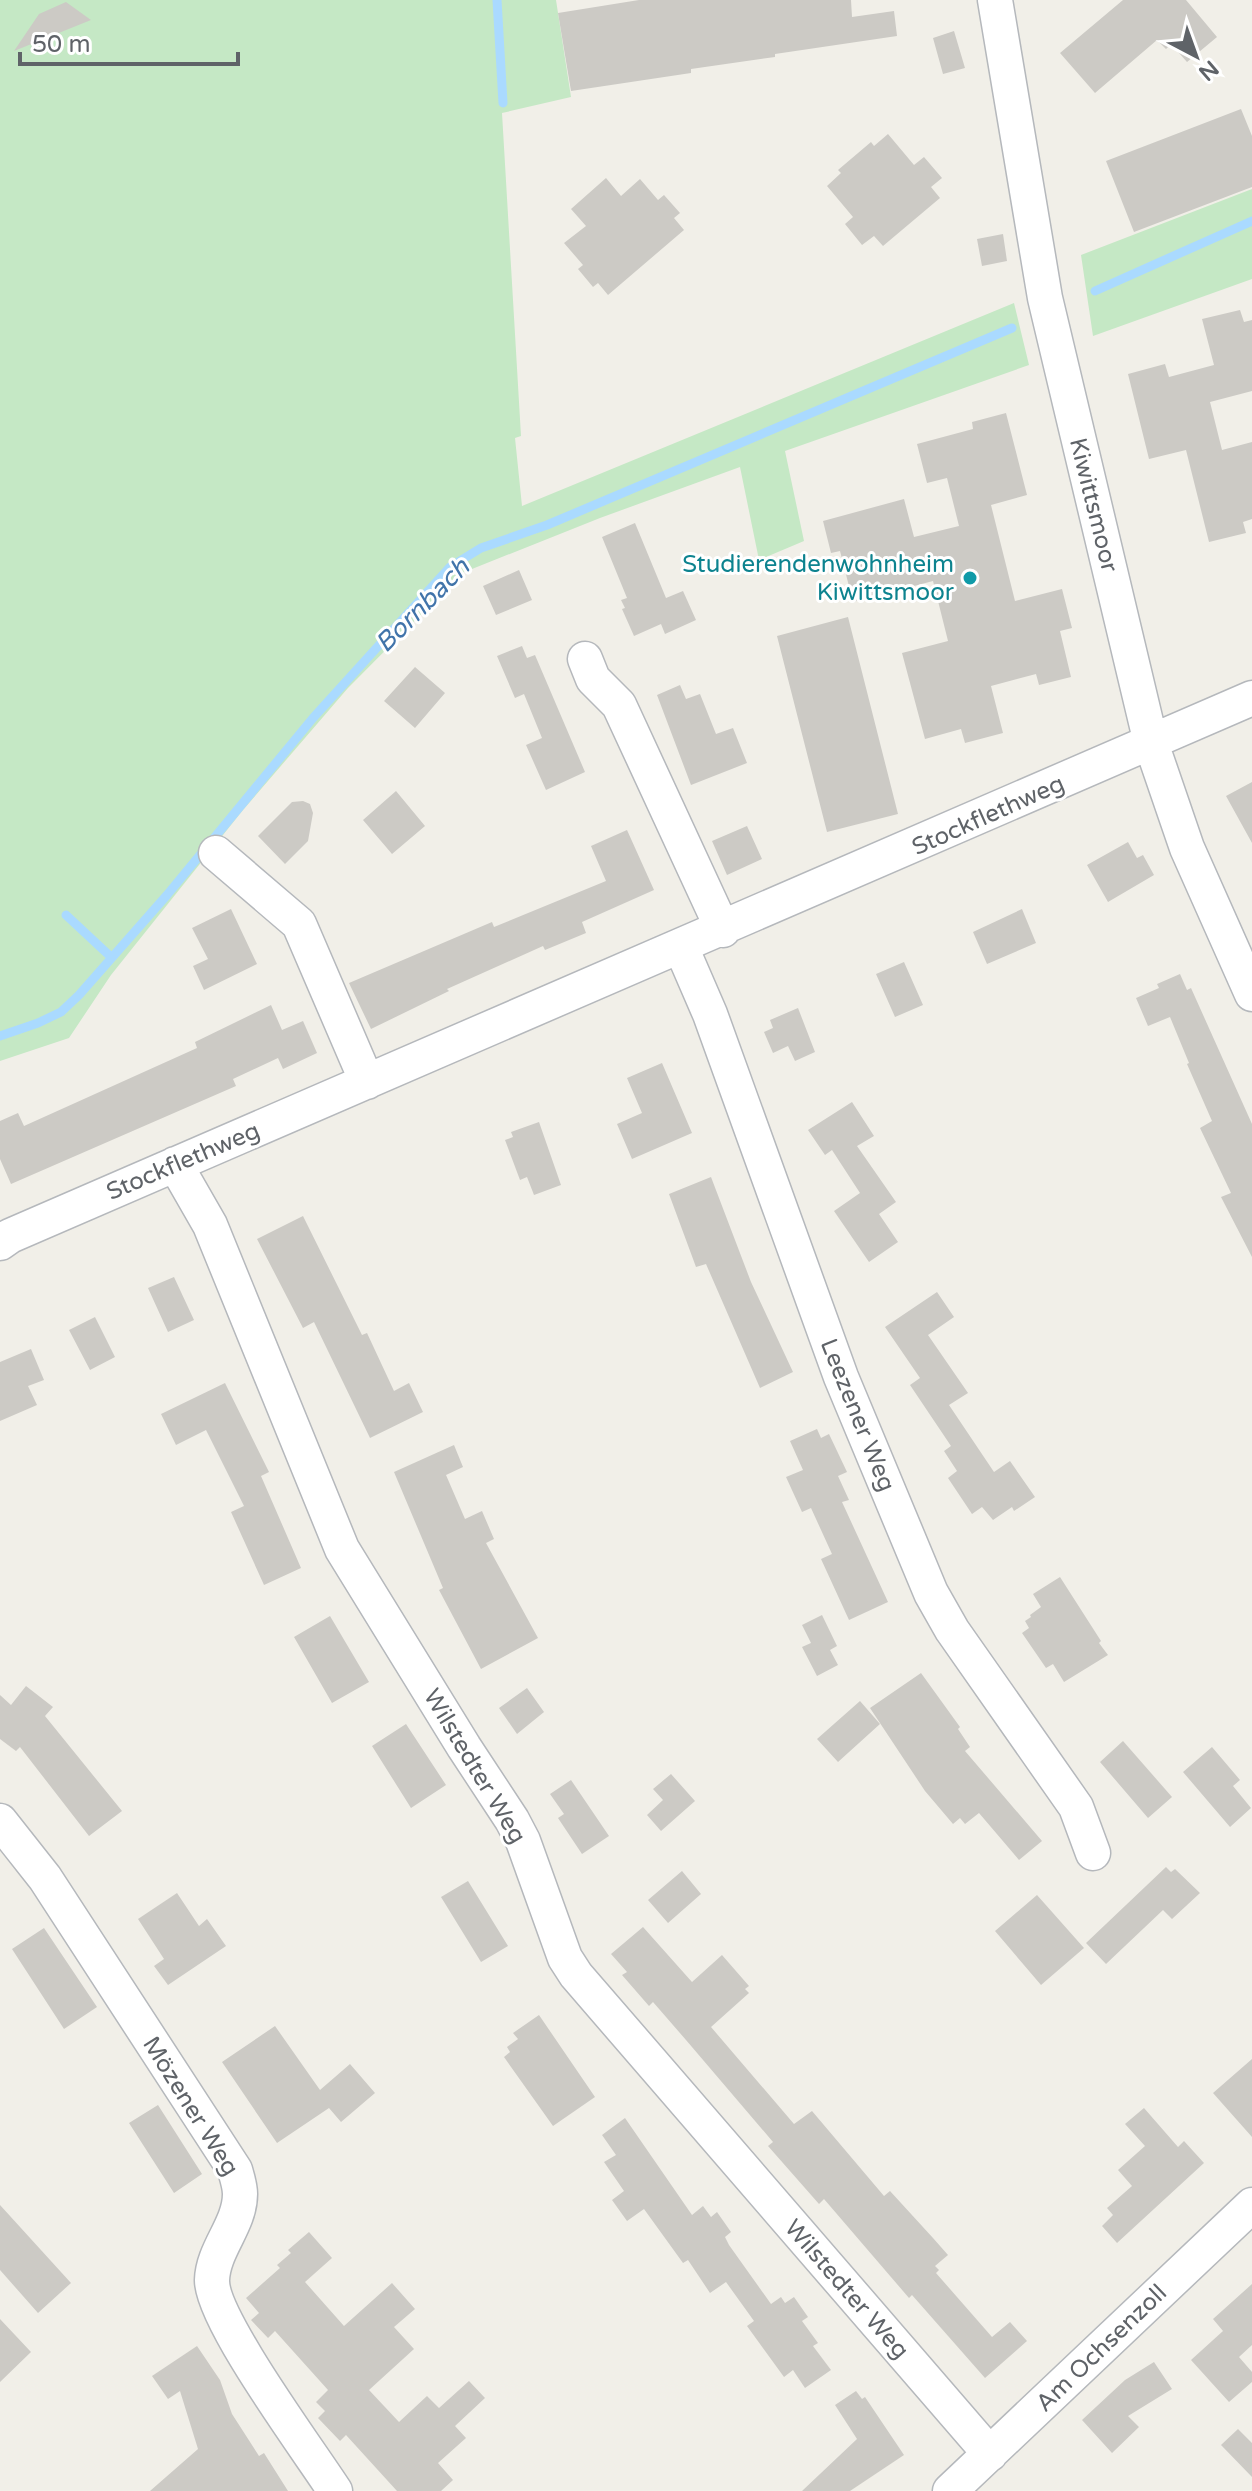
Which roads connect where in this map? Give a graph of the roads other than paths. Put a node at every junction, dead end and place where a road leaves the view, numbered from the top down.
1 (995, 0) edge
2 (585, 659) dead end
3 (1252, 698) edge
4 (1151, 743) junction
5 (216, 853) dead end
6 (723, 930) junction
7 (681, 947) junction
8 (1252, 994) edge
9 (367, 1082) junction
10 (175, 1164) junction
11 (0, 1243) edge
12 (0, 1821) edge
13 (1093, 1853) dead end
14 (1246, 2218) edge
15 (990, 2454) junction
16 (335, 2491) edge
17 (950, 2491) edge

1 - 4 street, Kiwittsmoor
2 - 6 street
3 - 4 street, Stockflethweg
4 - 6 street, Stockflethweg
4 - 8 street, Kiwittsmoor
5 - 9 street
6 - 7 street, Stockflethweg
7 - 9 street, Stockflethweg
7 - 13 street, Leezener Weg
9 - 10 street, Stockflethweg
10 - 11 street, Stockflethweg
10 - 15 street, Wilstedter Weg
12 - 16 street, Mözener Weg
14 - 15 street, Am Ochsenzoll
15 - 17 street, Am Ochsenzoll

